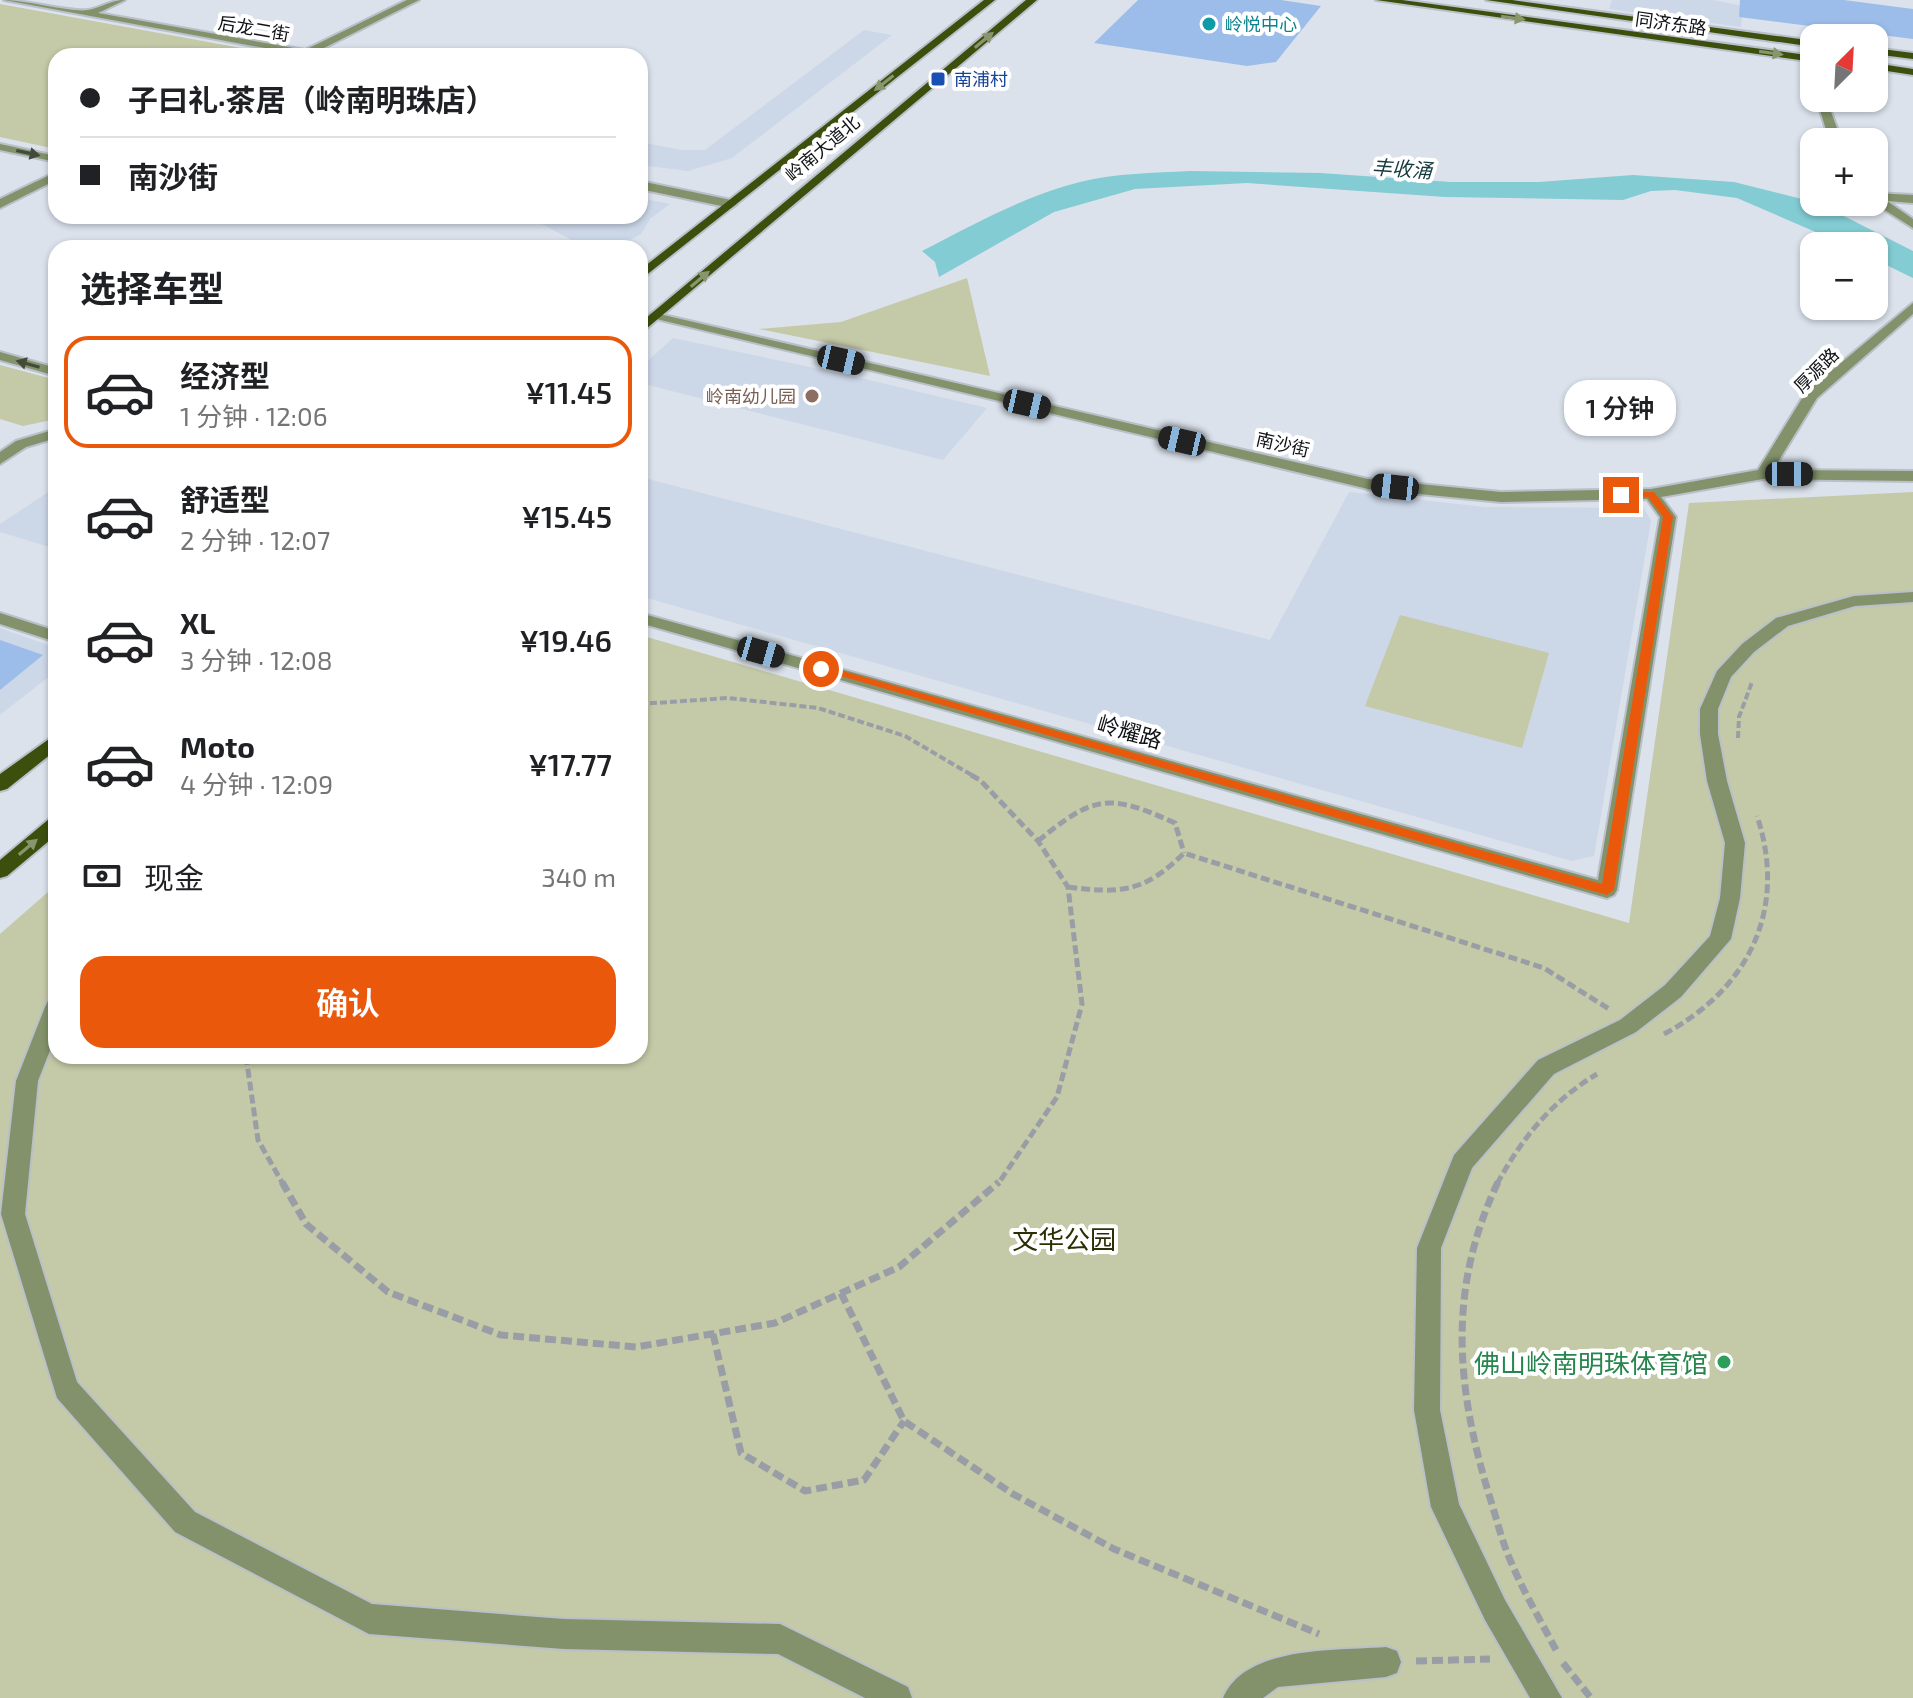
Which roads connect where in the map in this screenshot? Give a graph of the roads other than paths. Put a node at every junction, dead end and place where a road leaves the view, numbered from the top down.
1 (9, 0) edge
2 (120, 0) edge
3 (414, 0) edge
4 (990, 0) edge
5 (1032, 0) edge
6 (1381, 0) edge
7 (1491, 0) edge
8 (1503, 1) edge
9 (87, 14) junction
10 (1800, 42) edge
11 (265, 48) edge
12 (316, 48) edge
13 (1888, 53) edge
14 (1913, 56) edge
15 (1800, 57) edge
16 (1888, 68) edge
17 (1913, 72) edge
18 (840, 118) junction
19 (0, 147) edge
20 (48, 157) edge
21 (845, 157) junction
22 (48, 179) edge
23 (648, 187) edge
24 (1888, 198) edge
25 (1913, 199) edge
26 (0, 204) edge
27 (731, 204) junction
28 (1888, 207) edge
29 (1913, 224) edge
30 (648, 270) edge
31 (1913, 307) edge
32 (655, 317) junction
33 (648, 323) edge
34 (0, 356) edge
35 (48, 370) edge
36 (48, 436) edge
37 (0, 438) edge
38 (21, 444) junction
39 (0, 459) edge
40 (1763, 474) junction
41 (1913, 476) edge
42 (1651, 494) junction
43 (1913, 597) edge
44 (0, 618) edge
45 (648, 620) edge
46 (48, 634) edge
47 (48, 746) edge
48 (0, 784) edge
49 (48, 831) edge
50 (0, 871) edge
51 (48, 1027) edge
52 (1386, 1662) road end
53 (897, 1698) edge
54 (1238, 1698) edge
55 (1547, 1698) edge

1 - 9 street, 后龙二街
2 - 9 street
3 - 12 street
4 -> 18 main road, 岭南大道北
21 -> 5 main road, 岭南大道北
6 -> 15 main road, 同济东路
7 - 8 main road, 同济东路
8 - 10 main road, 同济东路
9 - 11 street, 后龙二街
13 - 14 main road
16 - 17 main road
18 - 21 main road
18 - 27 main road, 岭南大道北
19 -> 20 street
32 -> 21 main road, 岭南大道北
22 - 26 street
23 - 27 street
24 - 25 street
27 - 30 main road, 岭南大道北
28 - 29 street
31 - 40 street, 厚源路
32 - 33 main road, 岭南大道北
32 - 42 street, 南沙街
35 -> 34 street
36 - 38 street
37 - 38 street
38 - 39 street
40 - 41 street, 南沙街
40 - 42 street, 南沙街
42 - 45 street, 岭耀路
43 - 55 street
44 - 46 street
47 - 48 main road
50 -> 49 main road
51 - 53 street
52 - 54 street

